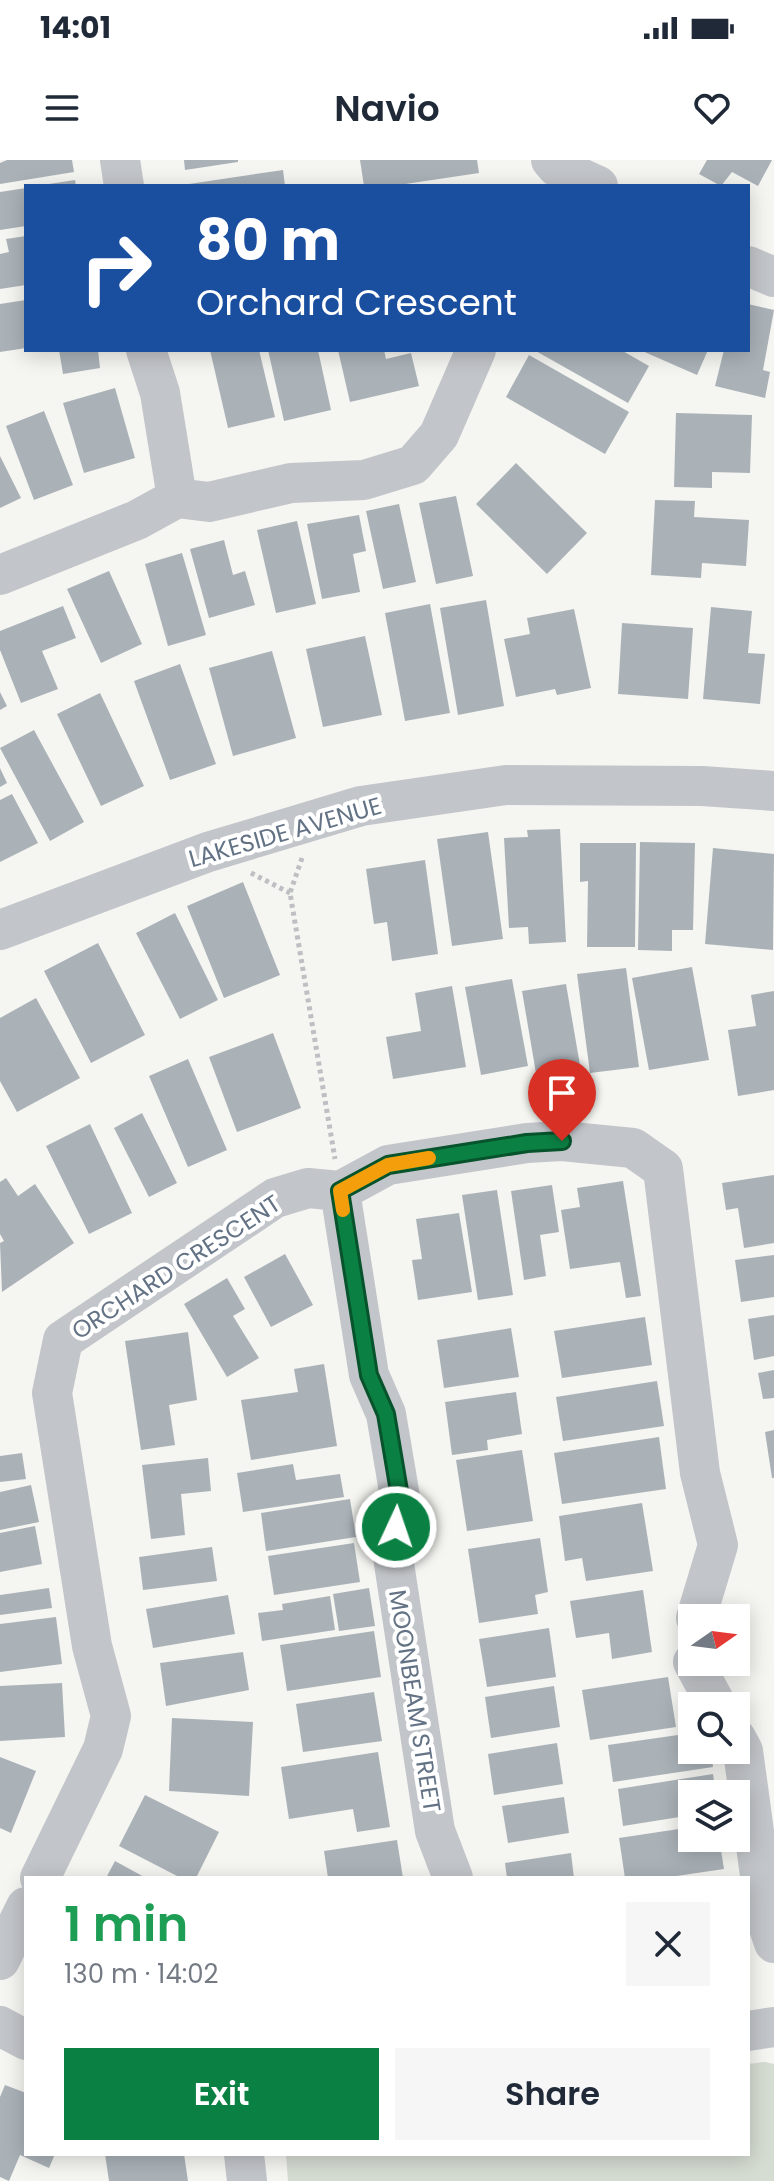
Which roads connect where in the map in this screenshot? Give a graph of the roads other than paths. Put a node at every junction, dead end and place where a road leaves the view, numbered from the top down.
1 (120, 160) edge
2 (552, 171) edge
3 (124, 184) edge
4 (592, 184) edge
5 (750, 267) edge
6 (774, 277) edge
7 (147, 352) edge
8 (475, 352) edge
9 (177, 498) junction
10 (0, 575) edge
11 (774, 791) edge
12 (0, 930) edge
13 (340, 1191) junction
14 (700, 1604) edge
15 (745, 1764) edge
16 (41, 1876) edge
17 (452, 1876) edge
18 (24, 1911) edge
19 (774, 1943) edge
20 (0, 1960) edge
21 (0, 2026) edge
22 (774, 2027) edge
23 (750, 2031) edge
24 (24, 2039) edge
25 (244, 2156) edge
26 (247, 2181) edge

1 - 3 street
2 - 4 street
5 - 6 street
7 - 9 street
8 - 9 street
9 - 10 street
11 - 12 street, LAKESIDE AVENUE
13 - 14 street, ORCHARD CRESCENT
13 - 16 street, ORCHARD CRESCENT
13 - 17 street, MOONBEAM STREET
15 - 19 street
18 - 20 street
21 - 24 street
22 - 23 street
25 - 26 street

